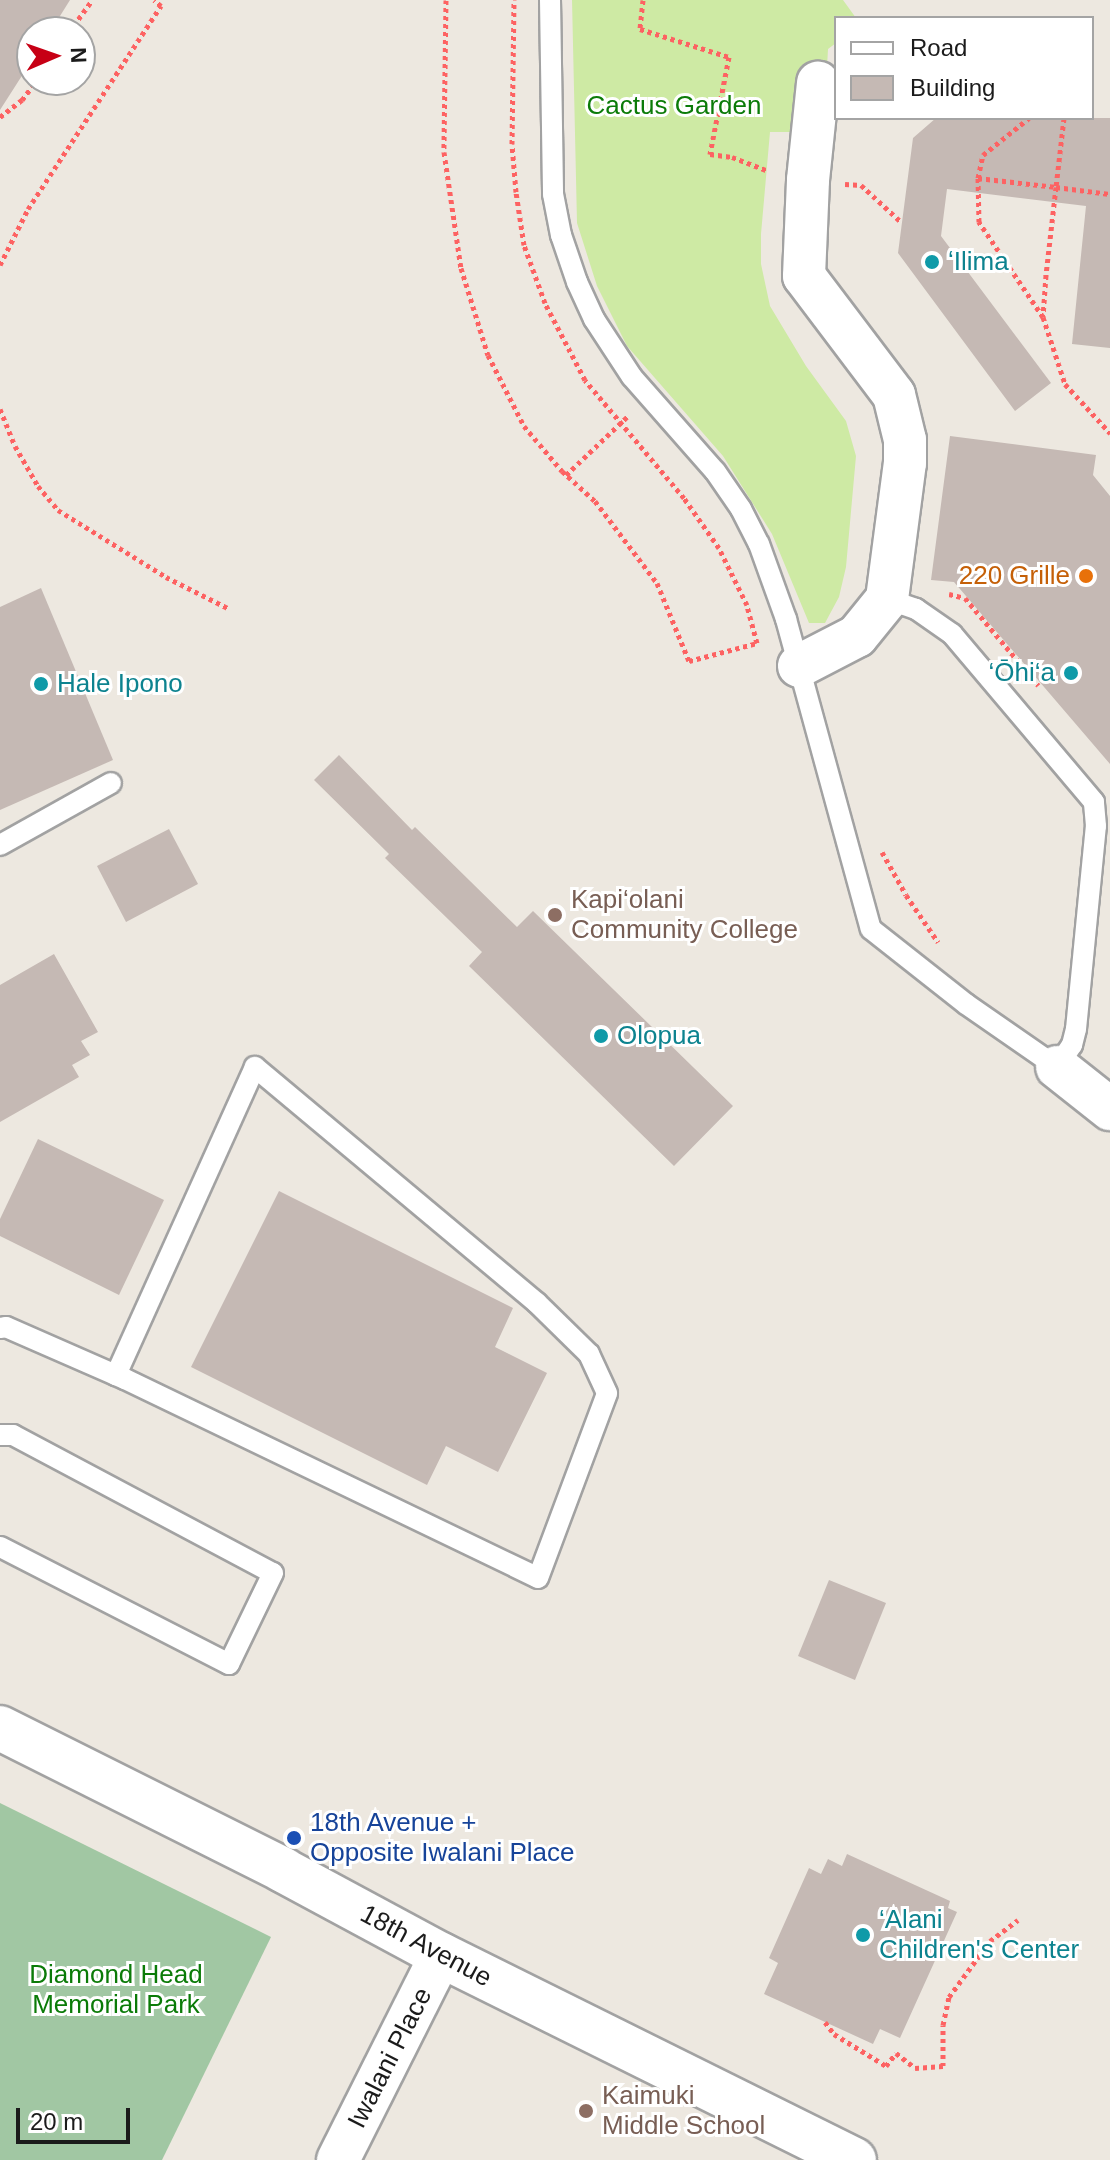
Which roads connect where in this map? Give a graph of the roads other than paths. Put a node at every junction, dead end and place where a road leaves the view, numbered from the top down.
1 (550, 0) edge
2 (818, 83) dead end
3 (887, 599) junction
4 (799, 666) junction
5 (111, 783) dead end
6 (0, 845) edge
7 (1057, 1067) junction
8 (1110, 1109) edge
9 (0, 1328) edge
10 (116, 1375) junction
11 (0, 1435) edge
12 (0, 1547) edge
13 (0, 1728) edge
14 (441, 1955) junction
15 (338, 2160) edge
16 (854, 2160) edge

1 - 4 lane
2 - 3 street
3 - 4 street
3 - 7 lane
4 - 7 lane
5 - 6 lane
7 - 8 street
9 - 10 lane
10 - 10 lane
11 - 12 lane
13 - 14 street, 18th Avenue
14 - 15 street, Iwalani Place
14 - 16 street, 18th Avenue

